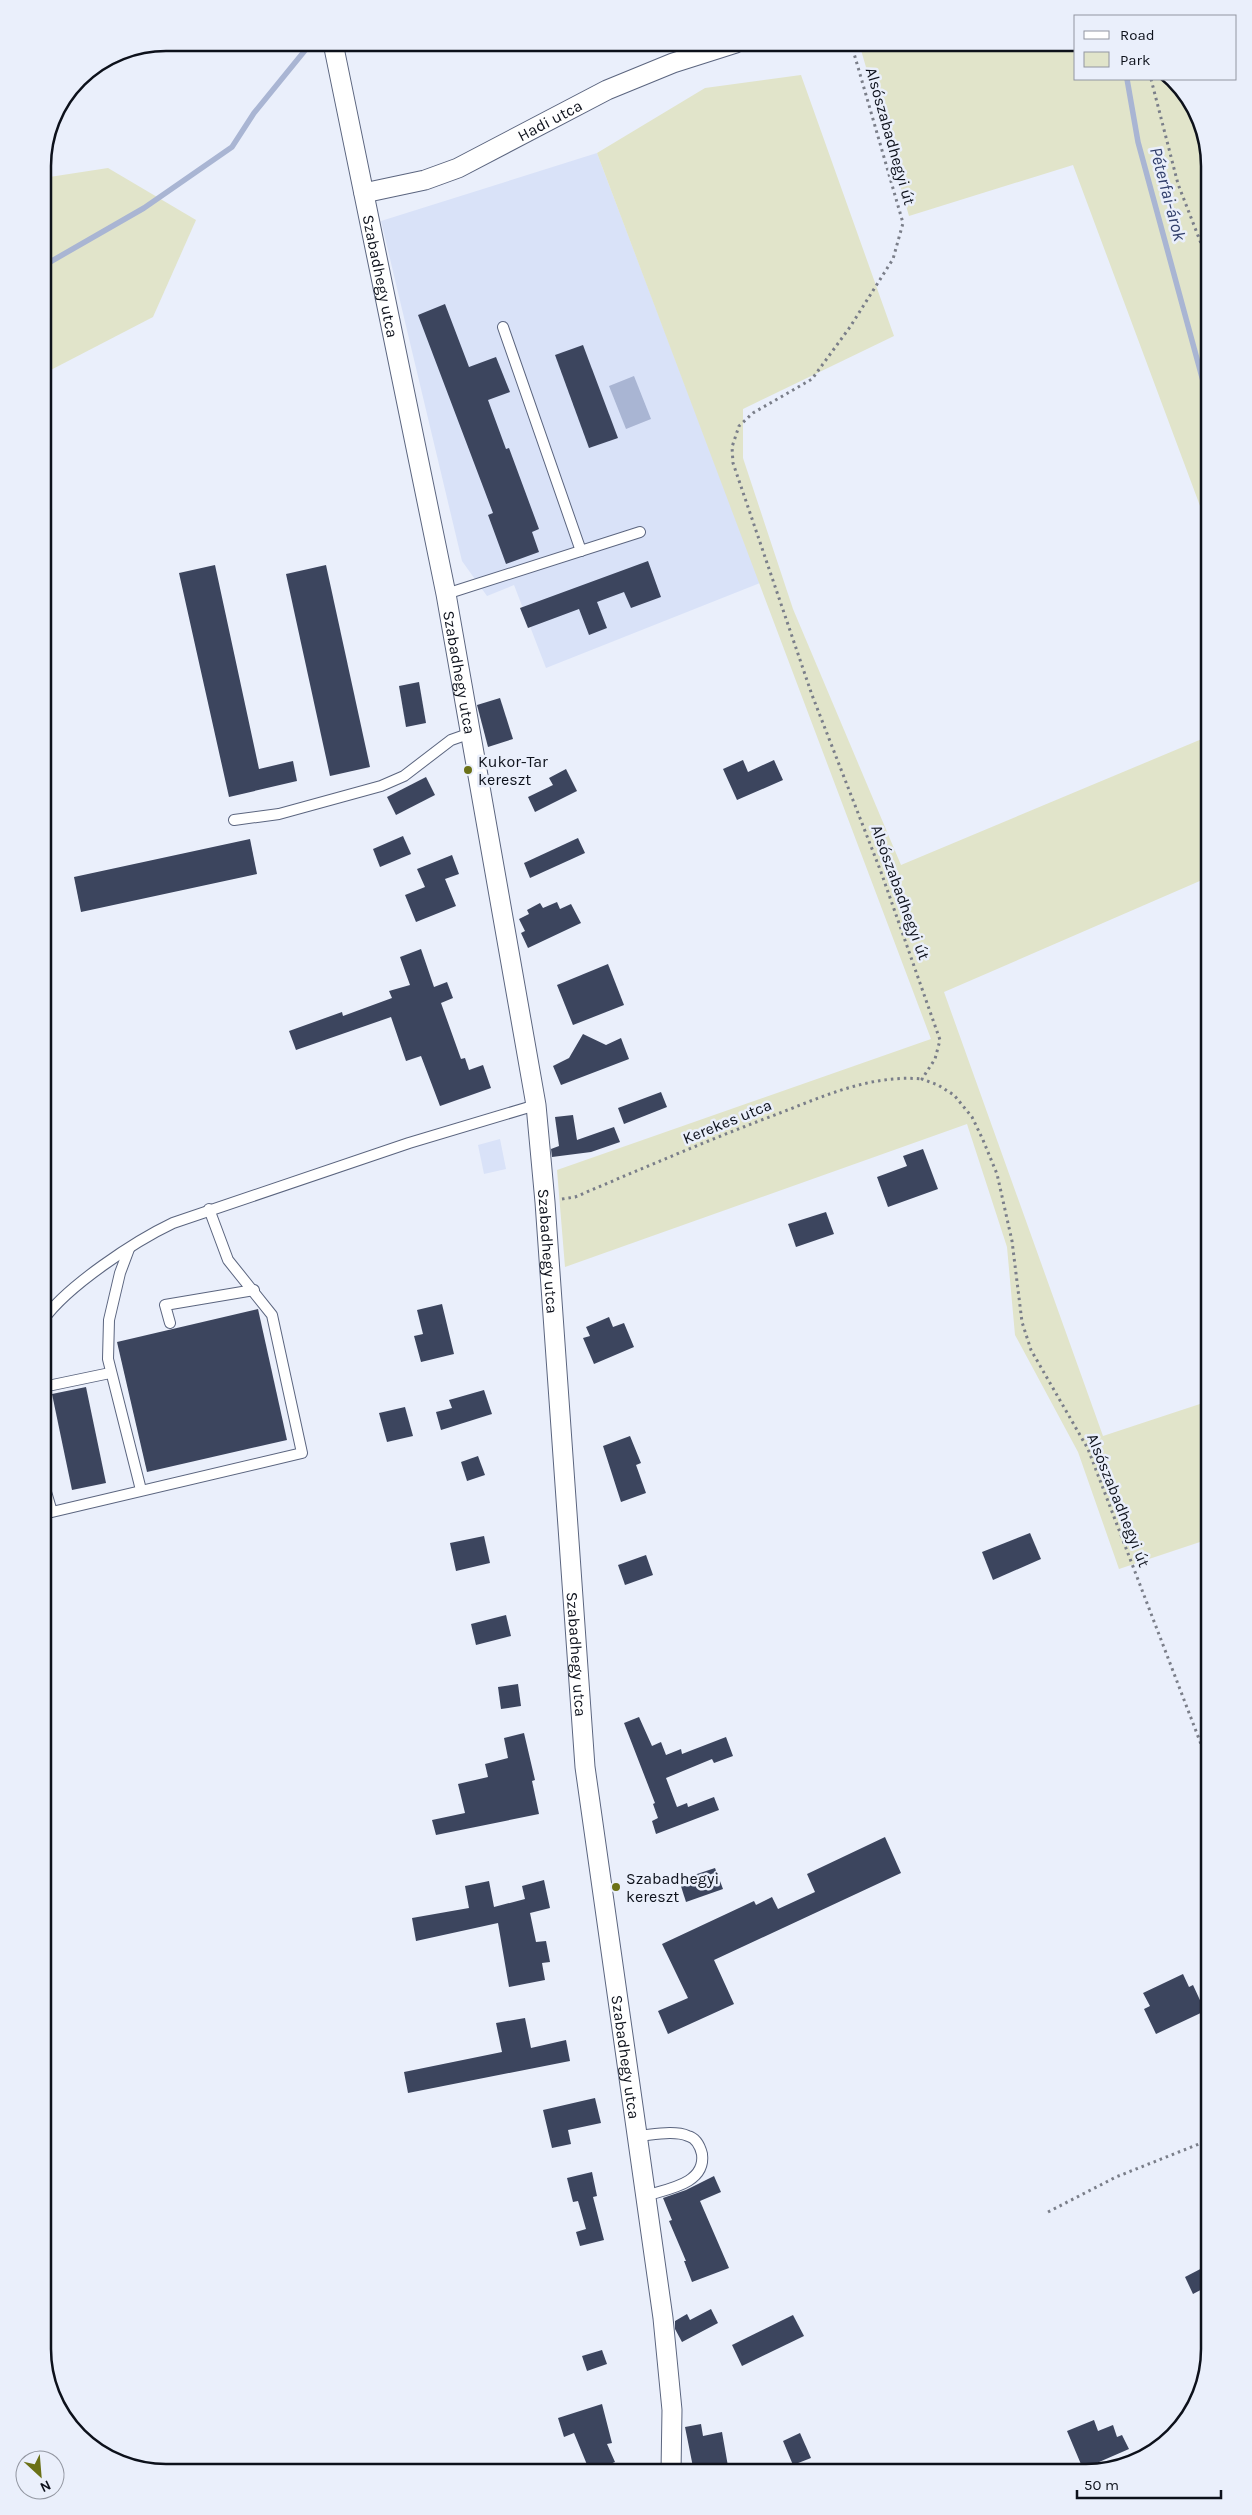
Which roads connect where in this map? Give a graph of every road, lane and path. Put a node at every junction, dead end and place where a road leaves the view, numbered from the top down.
1 (334, 51) edge
2 (711, 51) edge
3 (853, 51) edge
4 (1151, 80) edge
5 (364, 193) junction
6 (1201, 242) edge
7 (503, 327) dead end
8 (640, 532) dead end
9 (581, 551) junction
10 (446, 594) junction
11 (471, 733) junction
12 (234, 820) dead end
13 (922, 1079) junction
14 (536, 1105) junction
15 (545, 1202) junction
16 (209, 1209) junction
17 (129, 1249) junction
18 (254, 1290) junction
19 (51, 1311) edge
20 (170, 1323) dead end
21 (110, 1373) junction
22 (51, 1385) edge
23 (142, 1490) junction
24 (51, 1509) edge
25 (1201, 1743) edge
26 (637, 2136) junction
27 (1201, 2144) edge
28 (645, 2196) junction
29 (1048, 2212) dead end
30 (671, 2464) edge

1 - 5 street, Szabadhegy utca
2 - 5 street, Hadi utca
3 - 13 path, Alsószabadhegyi út
4 - 6 path
5 - 10 street, Szabadhegy utca
7 - 9 lane
8 - 9 lane
9 - 10 lane
10 - 11 street, Szabadhegy utca
11 - 12 lane
11 - 14 street, Szabadhegy utca
13 - 15 path, Kerekes utca
13 - 25 path, Alsószabadhegyi út
14 - 15 street, Szabadhegy utca
14 - 16 lane
15 - 26 street, Szabadhegy utca
16 - 17 lane
16 - 18 lane
17 - 19 lane
17 - 21 lane
18 - 20 lane
18 - 23 lane
21 - 22 lane
21 - 23 lane
23 - 24 lane
26 - 28 street, Szabadhegy utca
26 - 28 lane
27 - 29 path
28 - 30 street, Szabadhegy utca

